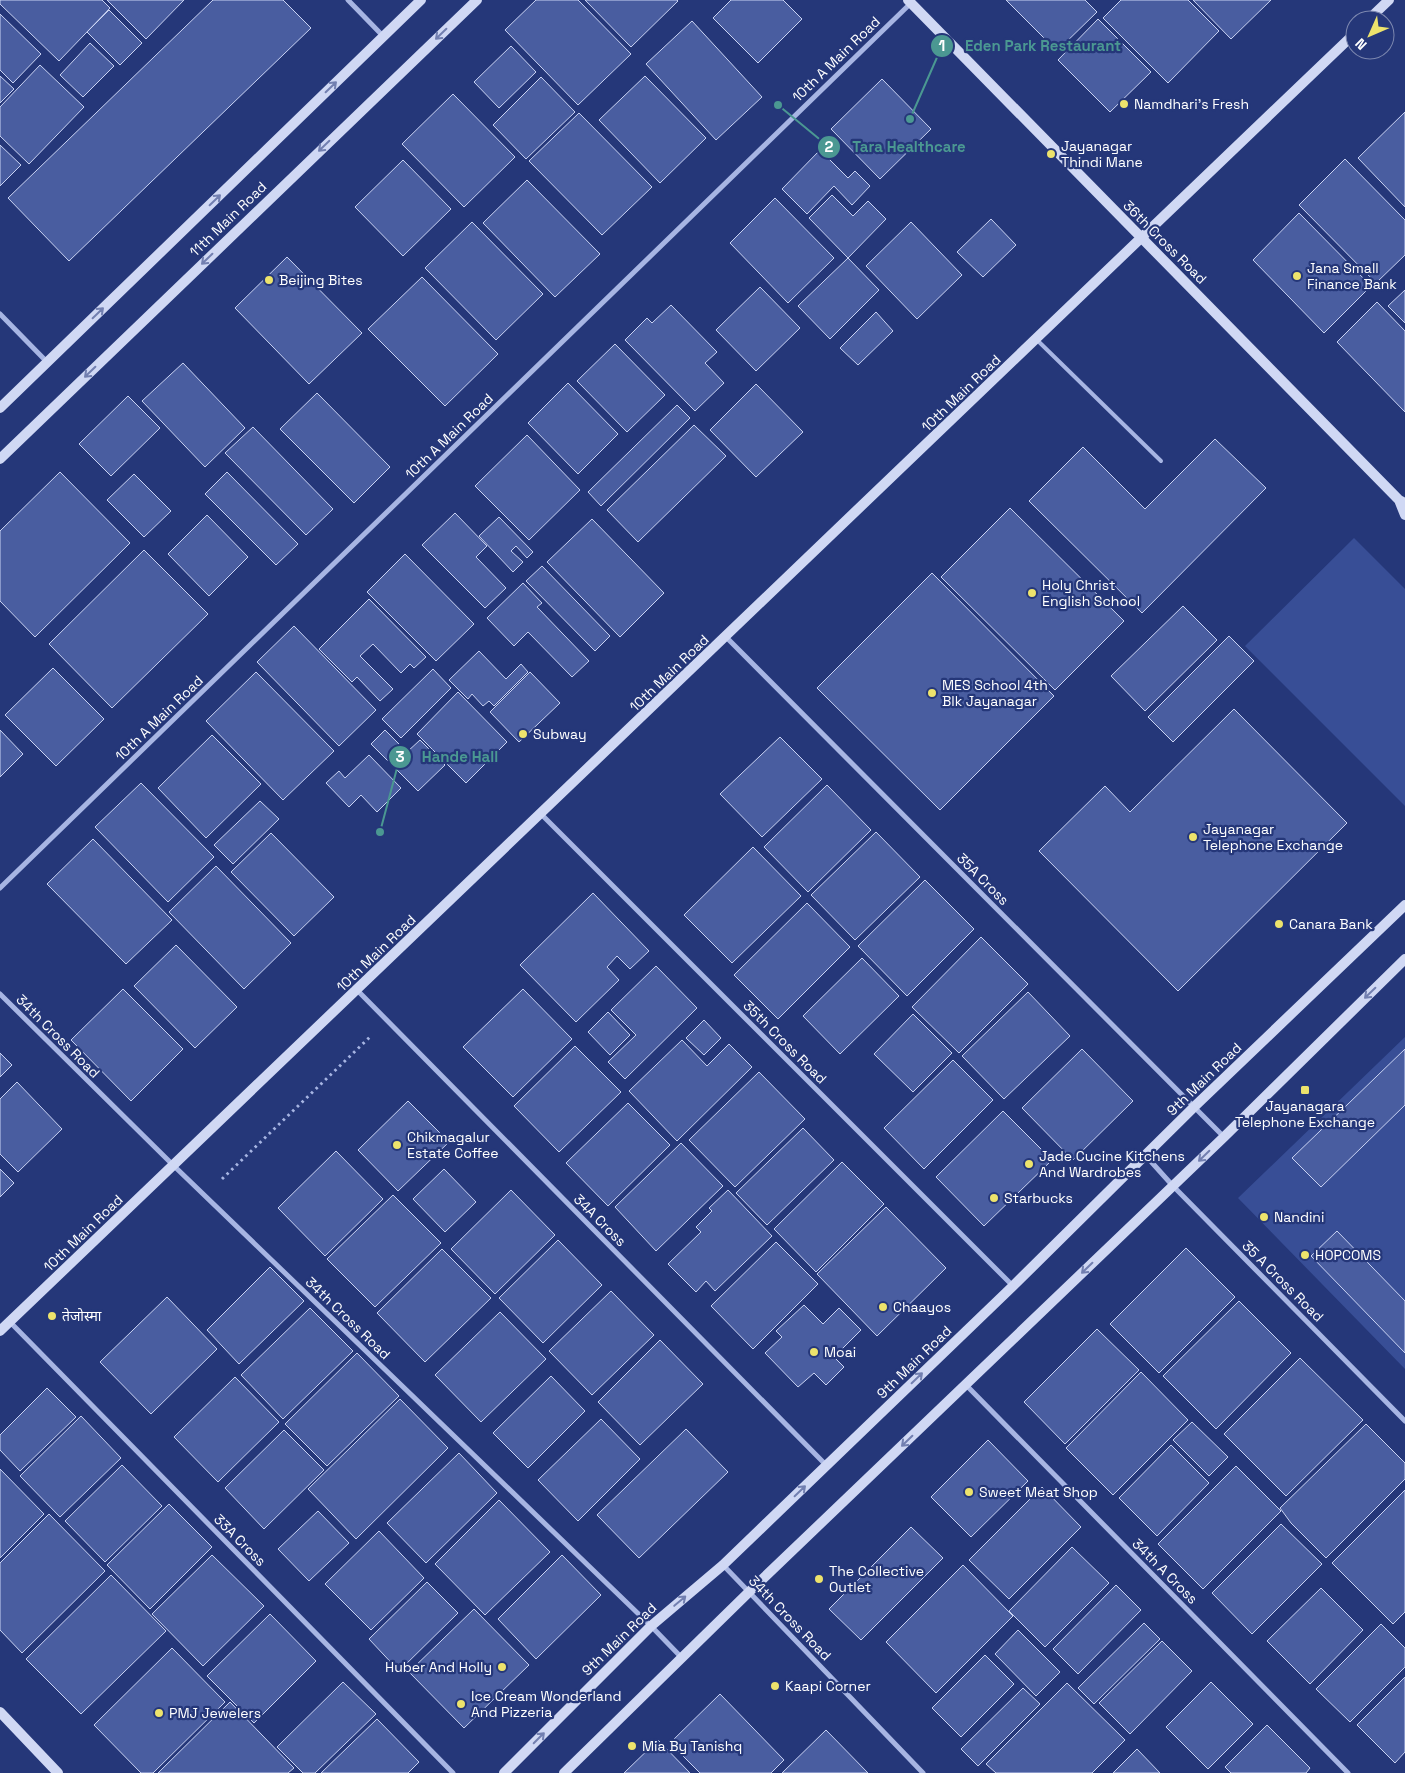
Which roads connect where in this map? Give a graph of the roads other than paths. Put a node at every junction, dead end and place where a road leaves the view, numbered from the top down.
1 (348, 0) edge
2 (421, 0) edge
3 (476, 0) edge
4 (1389, 0) edge
5 (909, 1) edge
6 (1378, 10) edge
7 (383, 36) junction
8 (1345, 43) edge
9 (1142, 238) junction
10 (0, 314) edge
11 (1036, 339) junction
12 (47, 362) junction
13 (0, 408) edge
14 (0, 459) edge
15 (1161, 460) dead end
16 (1403, 499) edge
17 (1405, 515) edge
18 (726, 637) junction
19 (541, 814) junction
20 (0, 888) edge
21 (1405, 905) edge
22 (1405, 959) edge
23 (357, 990) junction
24 (0, 994) edge
25 (1195, 1106) junction
26 (1224, 1137) junction
27 (1146, 1156) junction
28 (173, 1165) junction
29 (1173, 1186) junction
30 (1014, 1286) junction
31 (10, 1322) junction
32 (0, 1331) edge
33 (966, 1385) junction
34 (1405, 1421) edge
35 (826, 1465) junction
36 (723, 1565) junction
37 (749, 1592) junction
38 (650, 1626) junction
39 (682, 1658) junction
40 (0, 1712) edge
41 (58, 1773) edge
42 (453, 1773) edge
43 (504, 1773) edge
44 (564, 1773) edge
45 (924, 1773) edge
46 (1348, 1773) edge

1 - 7 street
2 - 7 main road, 11th Main Road
3 -> 14 main road, 11th Main Road
4 - 6 main road
5 - 9 main road, 36th Cross Road
5 - 20 street, 10th A Main Road
12 -> 7 main road, 11th Main Road
8 - 9 main road, 10th Main Road
9 - 11 main road, 10th Main Road
9 - 16 main road, 36th Cross Road
10 - 12 street
11 - 15 lane
11 - 18 main road, 10th Main Road
12 - 13 main road, 11th Main Road
16 - 17 main road, 36th Cross Road
18 - 19 main road, 10th Main Road
18 - 25 street, 35A Cross
19 - 23 main road, 10th Main Road
19 - 30 street, 35th Cross Road
21 - 25 main road, 9th Main Road
22 -> 26 main road
23 - 28 main road, 10th Main Road
23 - 35 street, 34A Cross
24 - 28 street, 34th Cross Road
25 - 26 street, 35A Cross
25 - 27 main road, 9th Main Road
26 -> 29 main road
27 - 29 street, 35 A Cross Road
27 - 30 main road, 9th Main Road
28 - 31 main road, 10th Main Road
28 - 38 street, 34th Cross Road
29 -> 33 main road
29 - 34 street, 35 A Cross Road
35 -> 30 main road, 9th Main Road
31 - 32 main road, 10th Main Road
31 - 42 street, 33A Cross
33 -> 37 main road
33 - 46 street, 34th A Cross
36 -> 35 main road, 9th Main Road
36 - 37 street, 34th Cross Road
38 -> 36 main road, 9th Main Road
37 - 39 main road
37 - 45 street, 34th Cross Road
38 - 39 street, 34th Cross Road
43 -> 38 main road, 9th Main Road
39 - 44 main road
40 - 41 main road

